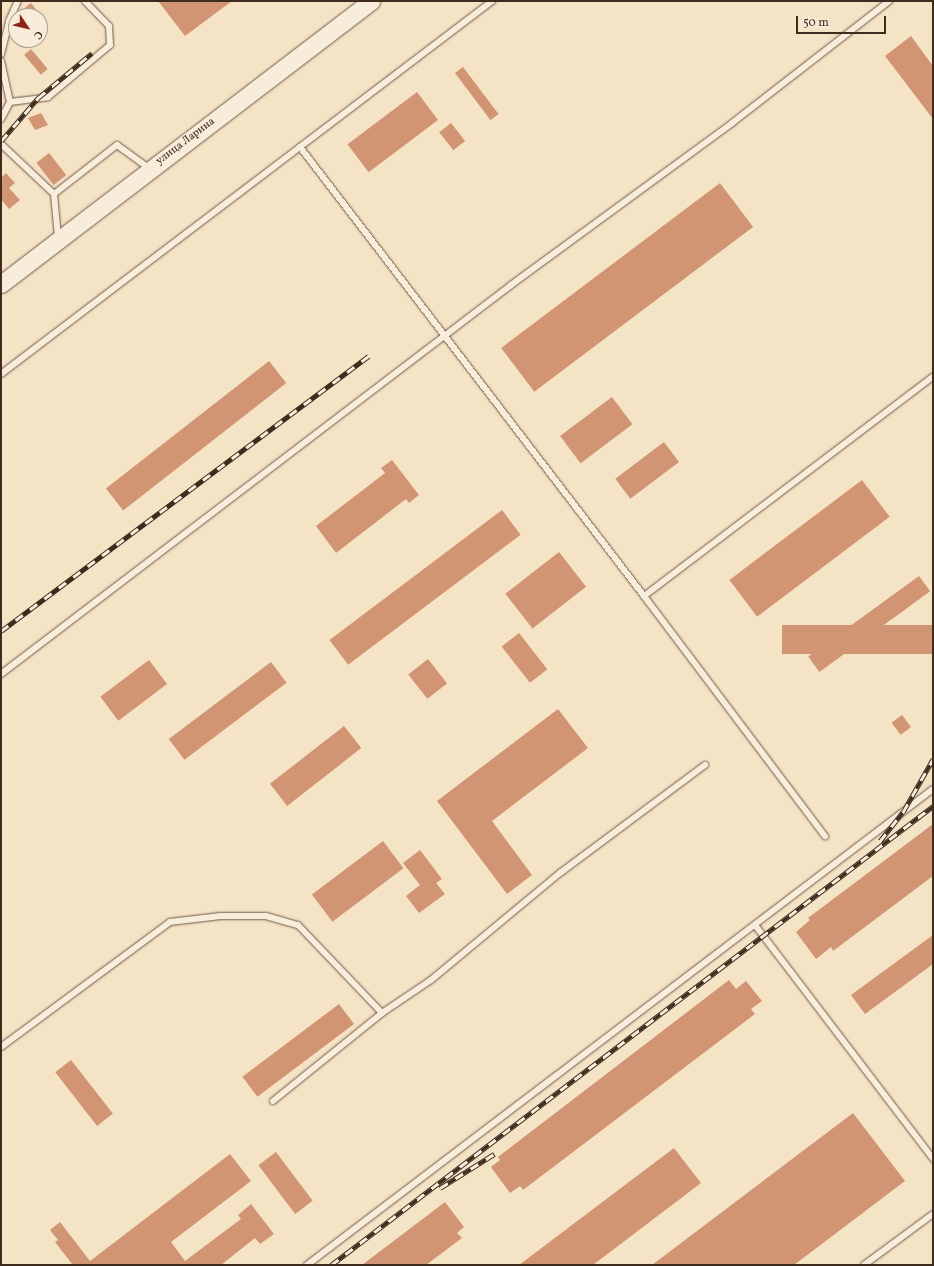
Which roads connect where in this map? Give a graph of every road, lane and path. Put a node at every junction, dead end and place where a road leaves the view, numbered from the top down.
1 (18, 1) edge
2 (85, 1) edge
3 (371, 1) edge
4 (492, 1) edge
5 (889, 1) edge
6 (1, 54) edge
7 (1, 61) edge
8 (10, 102) junction
9 (1, 119) edge
10 (1, 144) edge
11 (300, 147) junction
12 (150, 169) junction
13 (54, 194) junction
14 (58, 239) junction
15 (1, 284) edge
16 (445, 335) junction
17 (1, 374) edge
18 (933, 377) edge
19 (644, 596) junction
20 (1, 674) edge
21 (705, 765) dead end
22 (933, 789) edge
23 (825, 836) dead end
24 (755, 925) junction
25 (382, 1013) junction
26 (1, 1047) edge
27 (273, 1101) dead end
28 (933, 1159) edge
29 (933, 1214) edge
30 (307, 1265) edge
31 (864, 1265) edge

1 - 6 lane
2 - 8 lane
3 - 12 street, улица Ларина
4 - 11 lane
5 - 16 lane
7 - 8 lane
8 - 9 lane
10 - 13 lane
11 - 16 lane
11 - 17 lane
12 - 13 lane
12 - 14 street, улица Ларина
13 - 14 lane
14 - 15 street, улица Ларина
16 - 19 lane
16 - 20 lane
18 - 19 lane
19 - 23 lane
21 - 25 lane
22 - 24 lane
24 - 28 lane
24 - 30 lane
25 - 26 lane
25 - 27 lane
29 - 31 lane

